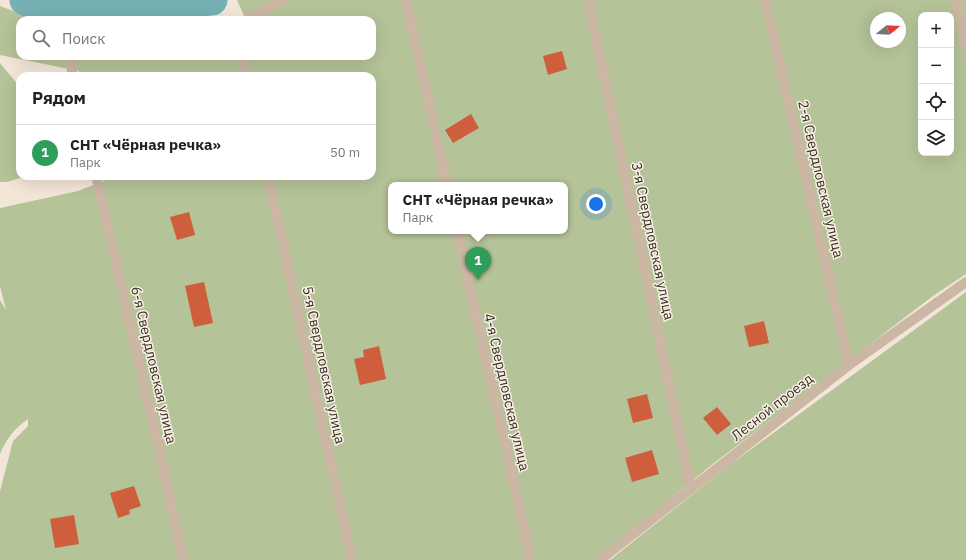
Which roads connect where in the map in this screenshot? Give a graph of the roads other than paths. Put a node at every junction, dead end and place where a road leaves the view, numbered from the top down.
1 (282, 0) edge
2 (406, 0) edge
3 (588, 0) edge
4 (765, 0) edge
5 (956, 0) edge
6 (253, 16) edge
7 (966, 46) edge
8 (70, 60) edge
9 (243, 60) edge
10 (72, 72) edge
11 (245, 72) edge
12 (97, 180) edge
13 (269, 180) edge
14 (446, 182) edge
15 (458, 234) edge
16 (966, 282) edge
17 (849, 365) junction
18 (691, 488) junction
19 (183, 560) edge
20 (352, 560) edge
21 (530, 560) edge
22 (600, 560) edge

1 - 6 street
2 - 14 street
3 - 18 street, 3-я Свердловская улица
4 - 17 street, 2-я Свердловская улица
5 - 7 street
8 - 10 street
9 - 11 street
12 - 19 street, 6-я Свердловская улица
13 - 20 street, 5-я Свердловская улица
15 - 21 street, 4-я Свердловская улица
16 - 17 street, Лесной проезд
17 - 18 street, Лесной проезд
18 - 22 street, Лесной проезд

